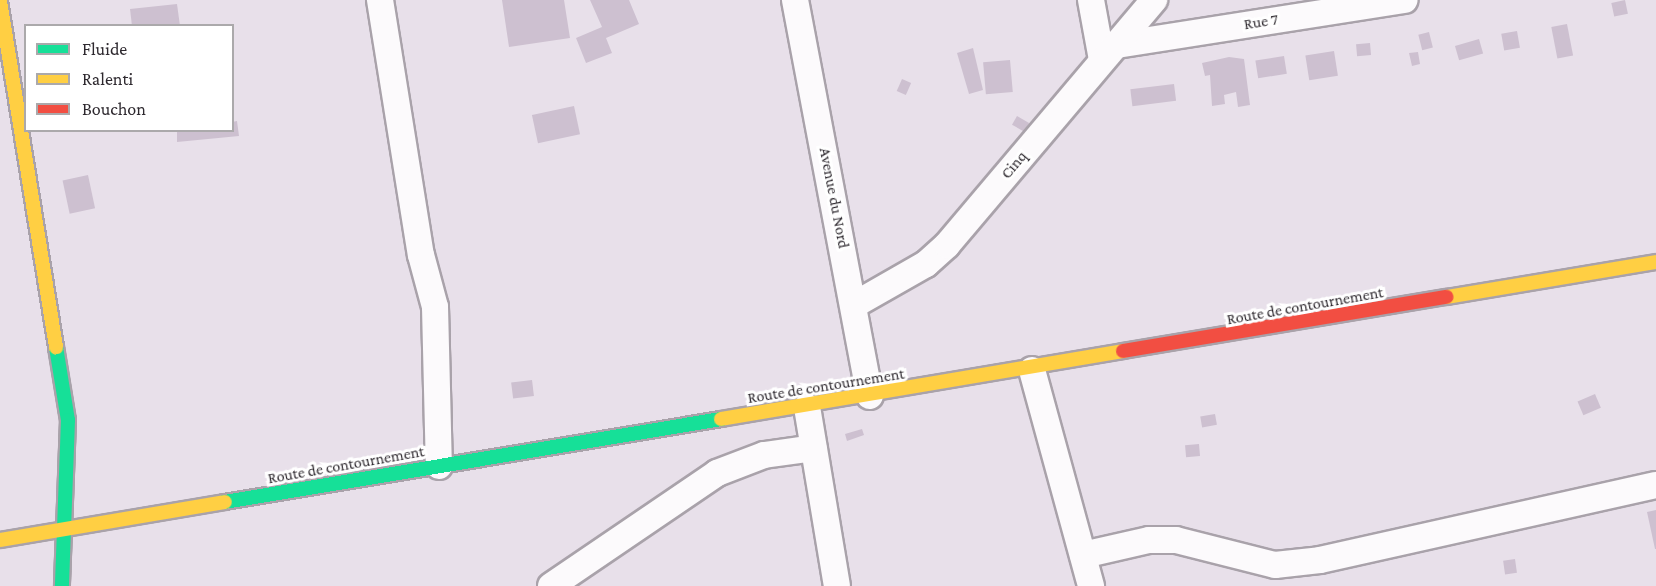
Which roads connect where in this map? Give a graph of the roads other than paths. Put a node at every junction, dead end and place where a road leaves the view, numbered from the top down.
1 (380, 0) edge
2 (795, 0) edge
3 (1091, 0) edge
4 (1154, 0) edge
5 (1404, 0) edge
6 (0, 1) edge
7 (1110, 52) junction
8 (1656, 262) edge
9 (854, 305) junction
10 (1032, 370) junction
11 (870, 396) junction
12 (807, 407) junction
13 (814, 448) junction
14 (439, 466) junction
15 (1656, 485) edge
16 (64, 529) junction
17 (0, 540) edge
18 (1083, 555) junction
19 (62, 586) edge
20 (551, 586) edge
21 (837, 586) edge
22 (1091, 586) edge

1 - 14 street
2 - 9 street, Avenue du Nord
3 - 7 street
4 - 7 street, Cinq
5 - 7 street, Rue 7
6 - 16 street
7 - 9 street, Cinq
8 - 10 street, Route de contournement
9 - 11 street, Avenue du Nord
10 - 11 street, Route de contournement
10 - 18 street
11 - 12 street, Route de contournement
12 - 13 street
12 - 14 street, Route de contournement
13 - 20 street
13 - 21 street
14 - 16 street, Route de contournement
15 - 18 street
16 - 17 street, Route de contournement
16 - 19 street
18 - 22 street

